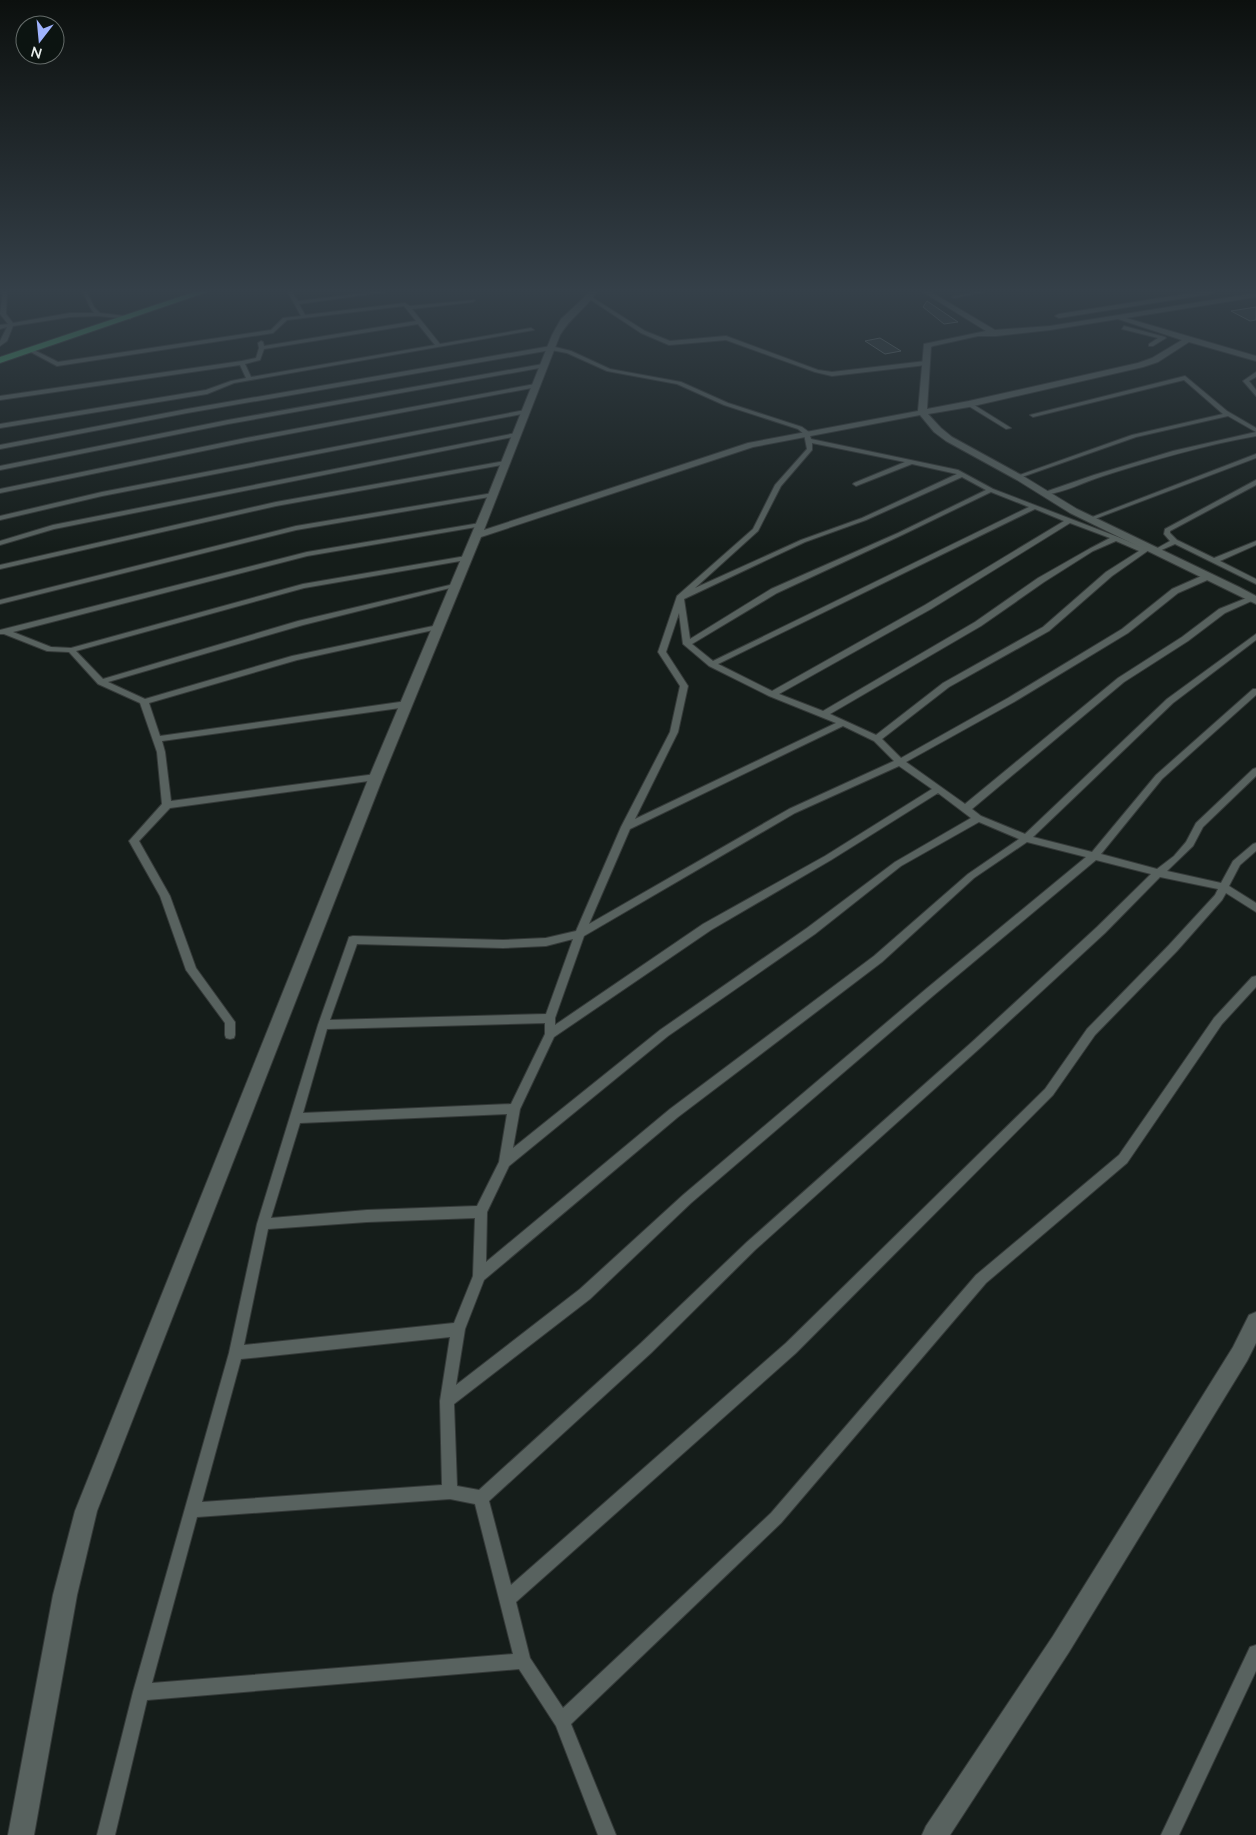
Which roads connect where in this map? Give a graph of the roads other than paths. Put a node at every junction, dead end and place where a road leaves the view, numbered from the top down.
1 (141, 378) edge
2 (262, 378) edge
3 (381, 378) edge
4 (478, 378) edge
5 (538, 378) edge
6 (650, 378) edge
7 (925, 378) edge
8 (1084, 378) edge
9 (1251, 378) edge
10 (249, 380) joint
11 (535, 386) junction
12 (1256, 394) edge
13 (0, 398) edge
14 (970, 404) junction
15 (922, 411) junction
16 (525, 412) junction
17 (1229, 414) junction
18 (1033, 416) dead end
19 (0, 426) edge
20 (1008, 428) dead end
21 (1256, 430) edge
22 (1256, 434) edge
23 (516, 435) junction
24 (808, 436) junction
25 (0, 447) edge
26 (1256, 456) edge
27 (912, 462) junction
28 (505, 463) junction
29 (0, 468) edge
30 (963, 474) junction
31 (1018, 477) junction
32 (1256, 482) edge
33 (856, 484) dead end
34 (991, 490) junction
35 (0, 491) edge
36 (1045, 494) junction
37 (493, 495) junction
38 (1034, 507) junction
39 (0, 518) edge
40 (1090, 519) junction
41 (1070, 520) junction
42 (478, 530) junction
43 (1116, 538) junction
44 (1175, 541) junction
45 (0, 542) edge
46 (1256, 543) edge
47 (1150, 550) junction
48 (466, 558) junction
49 (1213, 561) junction
50 (0, 567) edge
51 (1256, 573) edge
52 (1209, 576) junction
53 (1248, 577) junction
54 (1256, 582) edge
55 (454, 586) junction
56 (680, 598) junction
57 (1254, 600) edge
58 (0, 602) edge
59 (438, 627) junction
60 (3, 632) edge
61 (1256, 636) edge
62 (687, 644) junction
63 (71, 650) junction
64 (712, 664) junction
65 (101, 682) junction
66 (1256, 691) edge
67 (772, 694) junction
68 (144, 702) junction
69 (407, 704) junction
70 (824, 714) junction
71 (843, 723) junction
72 (158, 739) junction
73 (877, 739) junction
74 (900, 762) junction
75 (1256, 771) edge
76 (376, 777) junction
77 (938, 789) junction
78 (167, 806) junction
79 (967, 808) junction
80 (978, 818) junction
81 (626, 828) junction
82 (1026, 838) junction
83 (1256, 846) edge
84 (1094, 856) junction
85 (1158, 874) junction
86 (1224, 887) junction
87 (1256, 908) edge
88 (580, 934) junction
89 (1256, 980) edge
90 (550, 1018) junction
91 (323, 1025) junction
92 (550, 1034) junction
93 (230, 1035) dead end
94 (514, 1109) junction
95 (296, 1118) junction
96 (505, 1162) junction
97 (481, 1212) junction
98 (263, 1224) junction
99 (479, 1276) junction
100 (1256, 1322) edge
101 (458, 1329) junction
102 (236, 1353) junction
103 (447, 1402) junction
104 (450, 1492) junction
105 (481, 1498) junction
106 (193, 1510) junction
107 (507, 1599) junction
108 (1256, 1653) edge
109 (522, 1661) junction
110 (141, 1692) junction
111 (562, 1721) junction
112 (21, 1835) edge
113 (106, 1835) edge
114 (607, 1835) edge
115 (935, 1835) edge
116 (1170, 1835) edge

1 - 13 street
2 - 10 street
3 - 25 street
4 - 29 street
5 - 11 street
6 - 24 street
7 - 15 street
8 - 14 street
9 - 12 street
10 - 19 street
11 - 16 street
11 - 35 street
14 - 15 street
14 - 20 street
15 - 24 street
15 - 31 street
16 - 23 street
16 - 39 street
17 - 18 street
17 - 21 street
17 - 31 street
22 - 36 street
23 - 28 street
23 - 45 street
24 - 27 street
24 - 42 street
24 - 56 street
26 - 40 street
27 - 30 street
27 - 33 street
28 - 37 street
28 - 50 street
30 - 34 street
30 - 56 street
31 - 36 street
32 - 44 street
34 - 38 street
34 - 62 street
36 - 40 street
37 - 42 street
37 - 58 street
38 - 41 street
38 - 64 street
40 - 47 street
41 - 43 street
41 - 67 street
42 - 48 street
42 - 60 street
43 - 47 street
43 - 70 street
44 - 47 street
44 - 49 street
46 - 49 street
47 - 52 street
47 - 73 street
48 - 55 street
48 - 63 street
49 - 53 street
51 - 53 street
52 - 57 street
52 - 74 street
53 - 54 street
55 - 59 street
55 - 65 street
56 - 62 street
56 - 81 street
57 - 79 street
59 - 68 street
59 - 69 street
60 - 63 street
61 - 82 street
62 - 64 street
63 - 65 street
64 - 67 street
65 - 68 street
66 - 84 street
67 - 70 street
68 - 72 street
69 - 72 street
69 - 76 street
70 - 71 street
71 - 73 street
71 - 81 street
72 - 78 street
73 - 74 street
74 - 77 street
74 - 88 street
75 - 85 street
76 - 78 street
76 - 112 street
77 - 79 street
77 - 92 street
78 - 93 street
79 - 80 street
80 - 82 street
80 - 96 street
81 - 88 street
82 - 84 street
82 - 99 street
83 - 86 street
84 - 85 street
84 - 103 street
85 - 86 street
85 - 105 street
86 - 87 street
86 - 107 street
88 - 90 street
88 - 91 street
89 - 111 street
90 - 91 street
90 - 92 street
91 - 95 street
92 - 94 street
94 - 95 street
94 - 96 street
95 - 98 street
96 - 97 street
97 - 98 street
97 - 99 street
98 - 102 street
99 - 101 street
100 - 115 street
101 - 102 street
101 - 103 street
102 - 106 street
103 - 104 street
104 - 105 street
104 - 106 street
105 - 107 street
106 - 110 street
107 - 109 street
108 - 116 street
109 - 110 street
109 - 111 street
110 - 113 street
111 - 114 street

